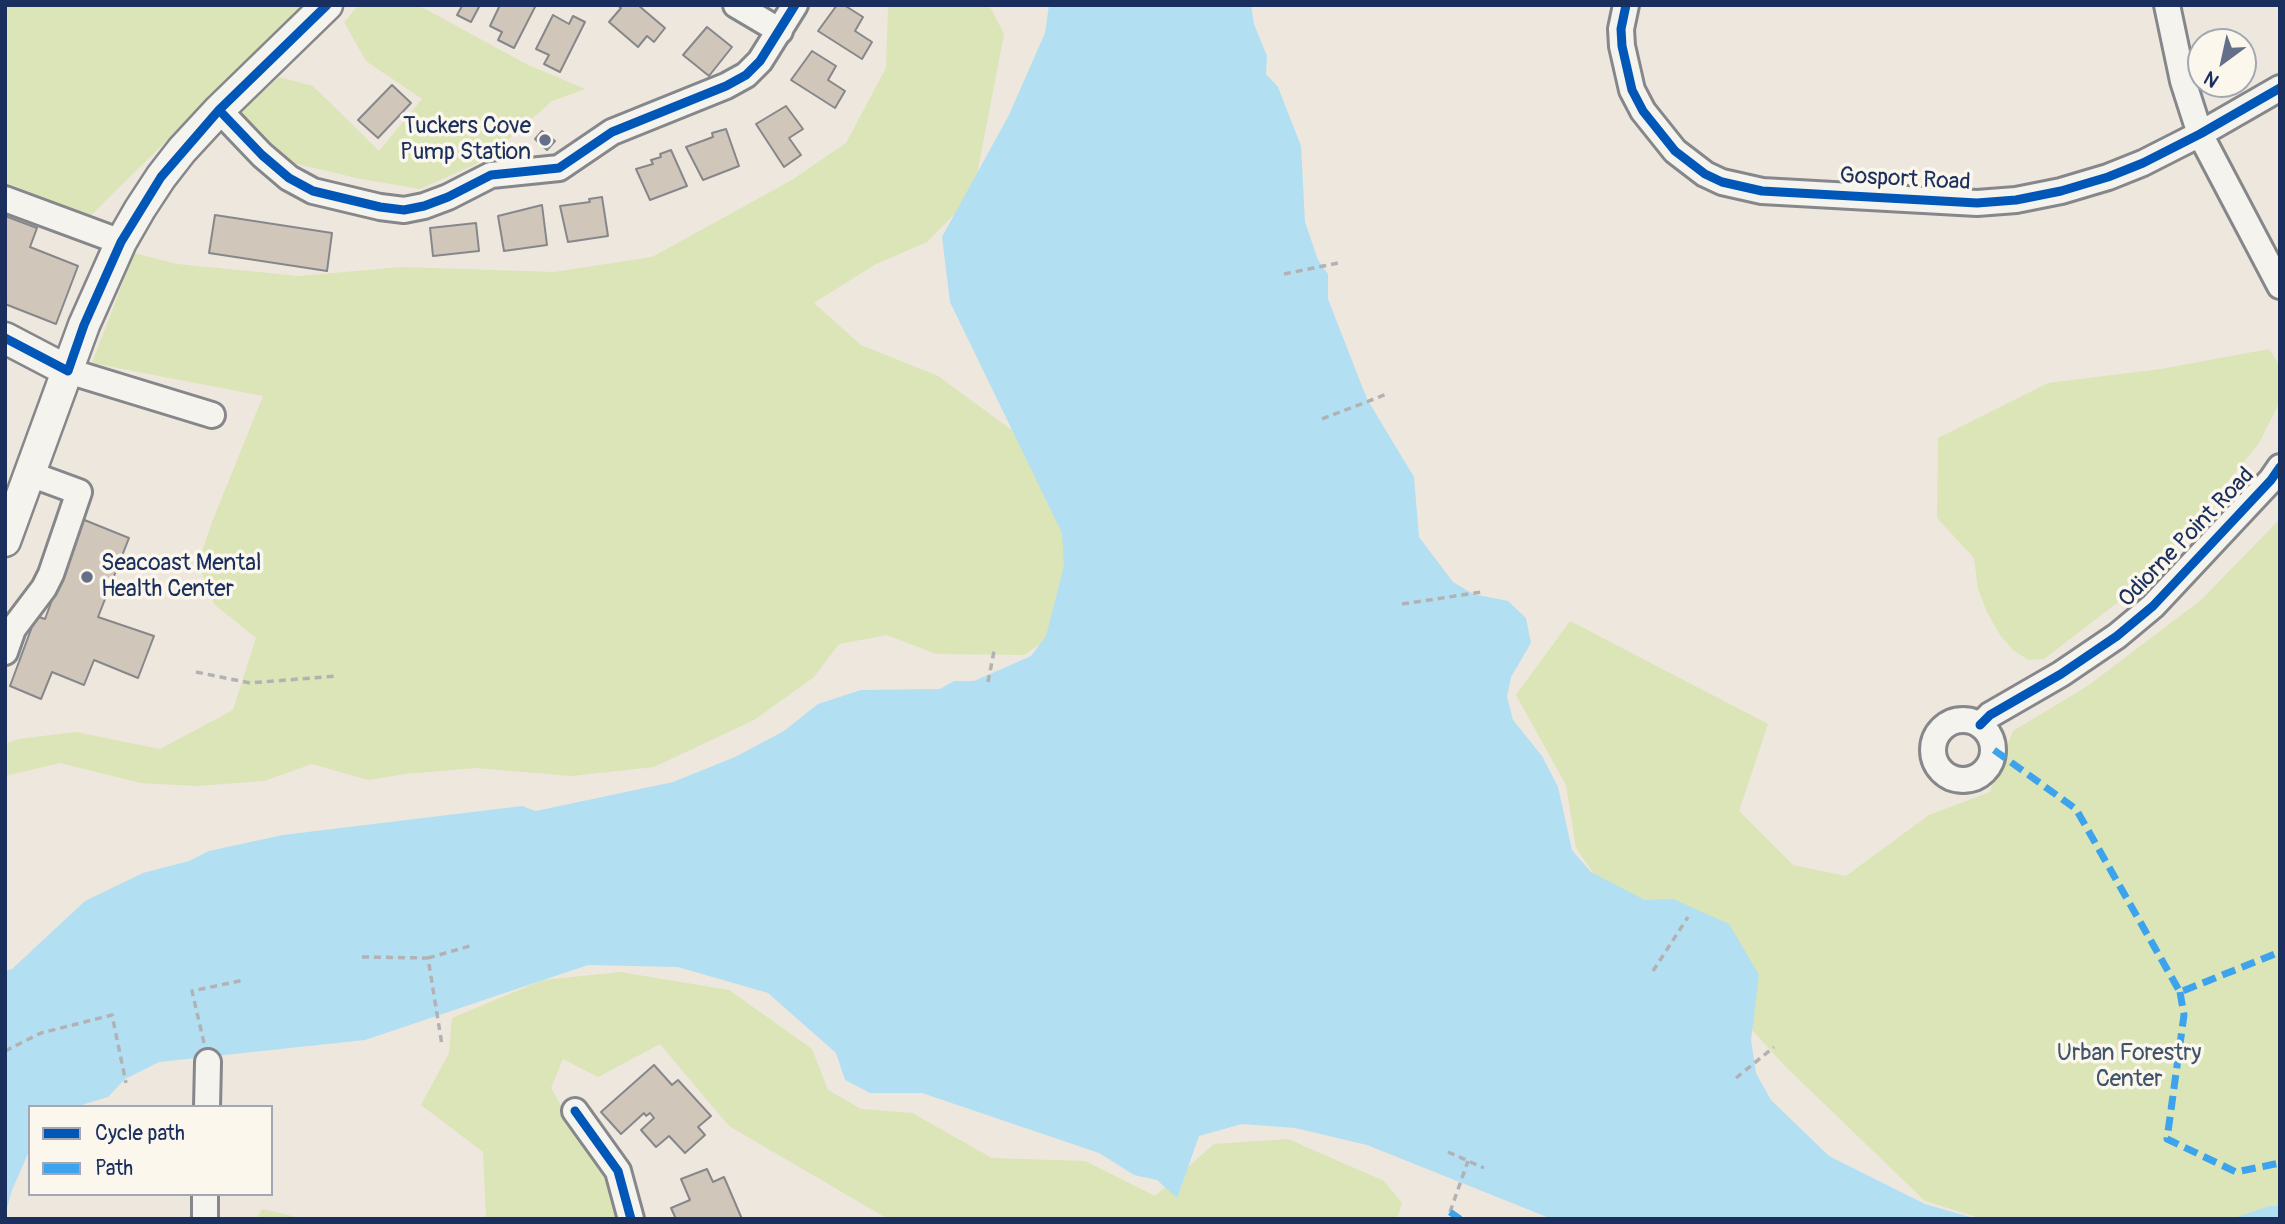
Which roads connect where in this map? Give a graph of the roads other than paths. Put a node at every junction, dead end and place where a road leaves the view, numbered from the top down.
1 (327, 5) edge
2 (736, 5) edge
3 (795, 5) edge
4 (1626, 5) edge
5 (2167, 5) edge
6 (780, 31) junction
7 (2280, 88) edge
8 (219, 110) junction
9 (2200, 134) junction
10 (5, 199) edge
11 (121, 242) junction
12 (2280, 286) edge
13 (5, 338) edge
14 (68, 371) junction
15 (212, 415) dead end
16 (2280, 467) edge
17 (30, 474) junction
18 (5, 541) edge
19 (5, 652) edge
20 (1980, 725) dead end
21 (208, 1062) road end
22 (207, 1105) edge
23 (575, 1111) dead end
24 (205, 1196) edge
25 (205, 1219) edge
26 (631, 1219) edge

1 - 8 main road
2 - 6 street
3 - 6 street
4 - 9 street, Gosport Road
5 - 9 street
6 - 8 street
7 - 9 street, Gosport Road
8 - 11 main road
9 - 12 street
10 - 11 street
11 - 14 main road
13 - 14 main road
14 - 15 street
14 - 17 main road
16 - 20 street, Odiorne Point Road
17 - 18 main road
17 - 19 street
21 - 22 street
23 - 26 street
24 - 25 street

